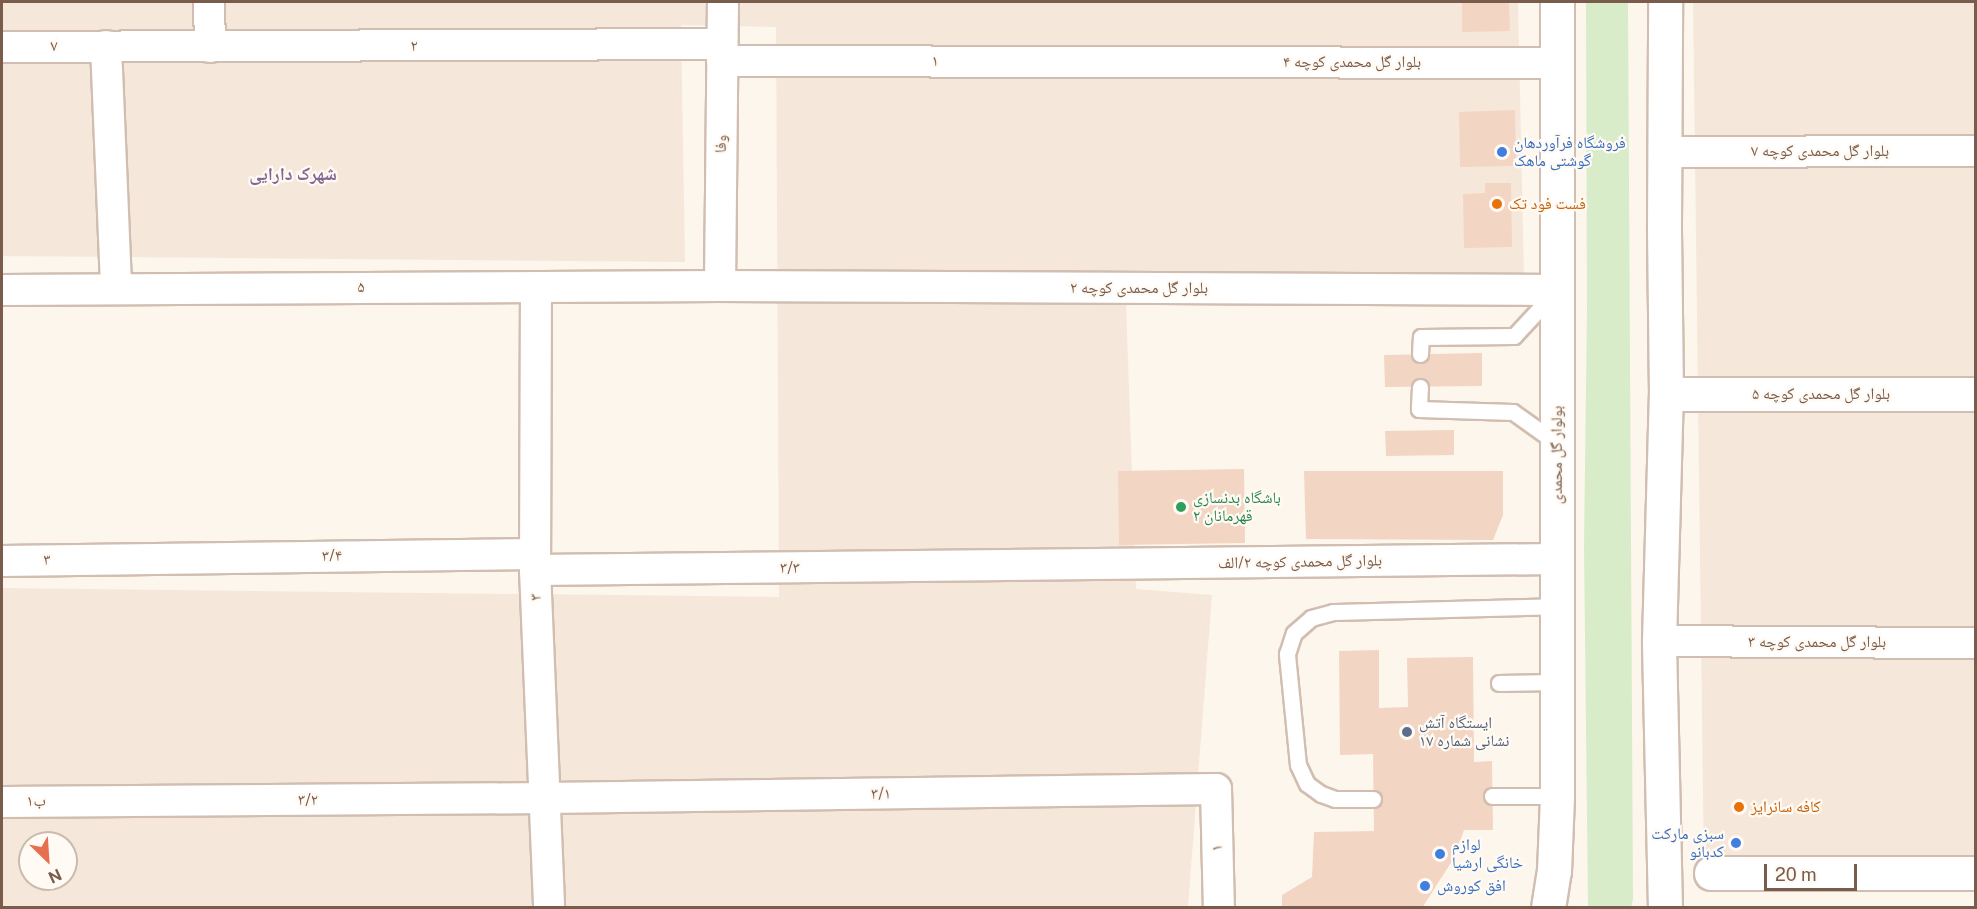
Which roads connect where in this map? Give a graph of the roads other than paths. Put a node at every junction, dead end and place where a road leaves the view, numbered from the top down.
1 (209, 2) edge
2 (723, 2) edge
3 (1557, 2) edge
4 (1665, 2) edge
5 (2, 46) edge
6 (106, 46) junction
7 (210, 46) junction
8 (722, 52) junction
9 (1148, 62) joint
10 (1557, 63) junction
11 (1976, 151) edge
12 (1665, 152) junction
13 (536, 286) junction
14 (720, 286) junction
15 (116, 288) junction
16 (2, 290) edge
17 (1557, 290) junction
18 (1420, 354) dead end
19 (1420, 387) dead end
20 (1666, 394) junction
21 (1976, 394) edge
22 (1557, 442) junction
23 (128, 559) joint
24 (1556, 559) junction
25 (2, 561) edge
26 (535, 562) junction
27 (1044, 565) joint
28 (1556, 606) junction
29 (1659, 641) junction
30 (1976, 643) edge
31 (1555, 682) junction
32 (1499, 683) dead end
33 (1216, 789) joint
34 (1492, 796) dead end
35 (1557, 796) junction
36 (546, 798) junction
37 (1373, 799) dead end
38 (70, 801) joint
39 (2, 802) edge
40 (1711, 873) dead end
41 (1976, 873) edge
42 (549, 908) edge
43 (1218, 908) edge
44 (1548, 908) edge
45 (1665, 908) edge

1 - 7 street
2 - 8 street, وفا
3 - 10 main road, بولوار گل محمدی
4 - 12 main road
5 - 6 street, ۷
6 - 7 street, ۲
6 - 15 street
7 - 8 street, ۲
8 - 9 street, ۱
8 - 14 street, وفا
9 - 10 street, بلوار گل محمدی کوچه ۴
10 - 17 main road, بولوار گل محمدی
11 - 12 street, بلوار گل محمدی کوچه ۷
12 - 20 main road
13 - 14 street, ۵
13 - 15 street, ۵
13 - 26 street, ۳
14 - 17 street, بلوار گل محمدی کوچه ۲
15 - 16 street, ۵
17 - 18 lane
17 - 22 main road, بولوار گل محمدی
19 - 22 lane
20 - 21 main road, بلوار گل محمدی کوچه ۵
20 - 29 main road
22 - 24 main road, بولوار گل محمدی
23 - 25 street, ۳
23 - 26 street, ۳/۴
24 - 27 street, بلوار گل محمدی کوچه ۲/الف
24 - 28 main road, بولوار گل محمدی
26 - 27 street, ۳/۳
26 - 36 street, ۳
28 - 31 main road, بولوار گل محمدی
28 - 37 lane
29 - 30 street, بلوار گل محمدی کوچه ۳
29 - 45 main road
31 - 32 lane
31 - 35 main road, بولوار گل محمدی
33 - 36 street, ۳/۱
33 - 43 street, ۱
34 - 35 lane
35 - 44 main road, بولوار گل محمدی
36 - 38 street, ۳/۲
36 - 42 street, ۳
38 - 39 street, ۱ب
40 - 41 main road

